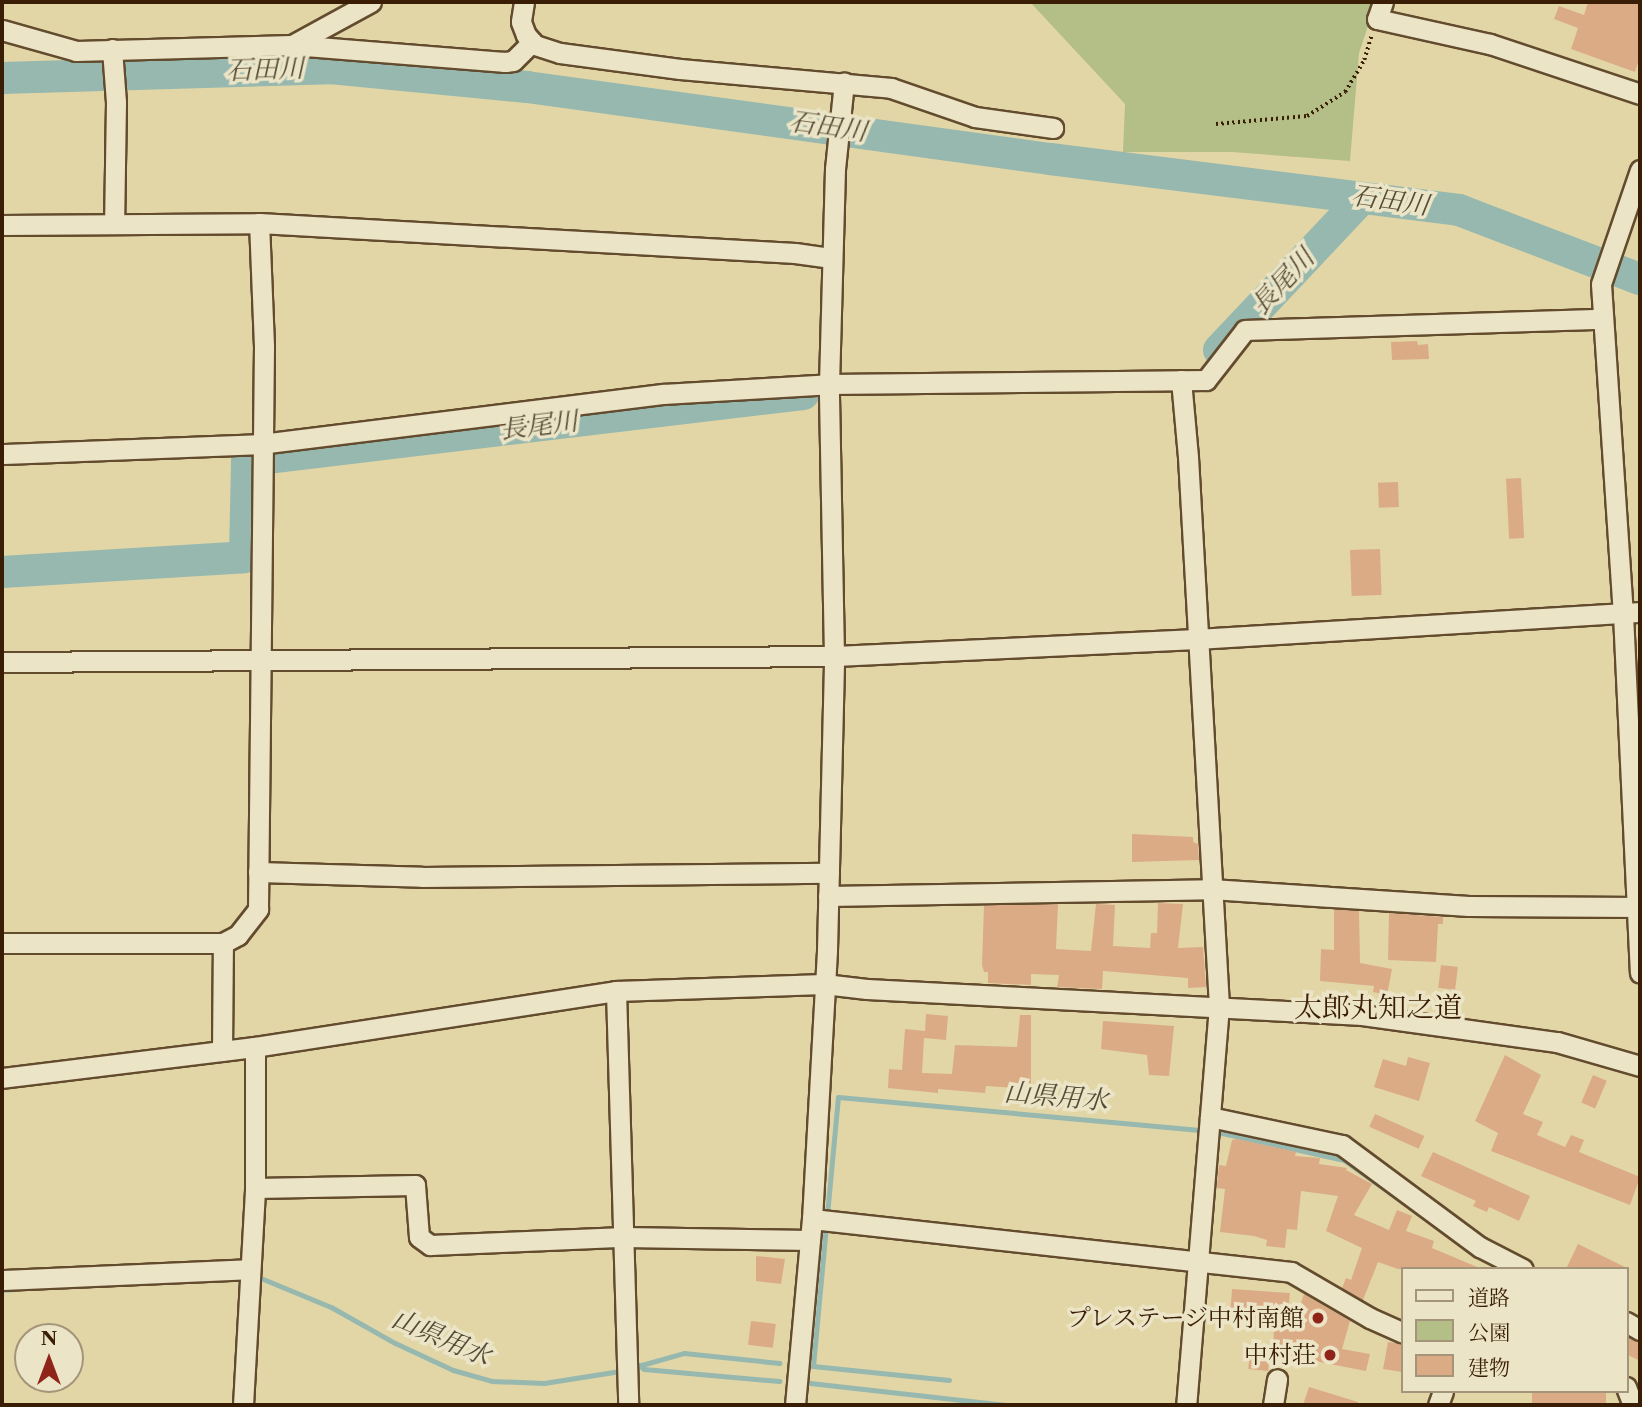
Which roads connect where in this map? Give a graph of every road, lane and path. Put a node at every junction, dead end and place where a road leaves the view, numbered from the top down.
1 (371, 2) edge
2 (524, 2) edge
3 (1380, 10) edge
4 (2, 30) edge
5 (532, 42) junction
6 (292, 45) junction
7 (112, 49) junction
8 (843, 91) junction
9 (1640, 94) edge
10 (1216, 124) dead end
11 (1052, 128) dead end
12 (1640, 170) edge
13 (259, 223) junction
14 (2, 225) edge
15 (114, 225) junction
16 (832, 258) junction
17 (1601, 319) junction
18 (1181, 380) junction
19 (829, 384) junction
20 (261, 444) junction
21 (2, 454) edge
22 (1632, 613) edge
23 (1198, 639) junction
24 (834, 656) junction
25 (258, 660) junction
26 (2, 662) edge
27 (258, 872) junction
28 (829, 873) junction
29 (1211, 889) junction
30 (828, 896) junction
31 (1639, 907) edge
32 (2, 943) edge
33 (223, 943) junction
34 (1640, 973) edge
35 (824, 984) junction
36 (617, 991) junction
37 (1219, 1006) junction
38 (255, 1047) junction
39 (222, 1051) junction
40 (1640, 1066) edge
41 (2, 1079) edge
42 (1210, 1126) junction
43 (255, 1188) junction
44 (812, 1219) junction
45 (624, 1237) junction
46 (810, 1240) junction
47 (1200, 1262) junction
48 (1519, 1267) edge
49 (250, 1269) junction
50 (2, 1280) edge
51 (1400, 1331) edge
52 (1277, 1379) dead end
53 (243, 1405) edge
54 (628, 1405) edge
55 (795, 1405) edge
56 (1186, 1405) edge
57 (1273, 1405) edge

1 - 6 street
2 - 5 street
3 - 9 street
3 - 10 path
4 - 7 street
5 - 6 street
5 - 8 street
6 - 7 street
7 - 15 street
8 - 11 street
8 - 16 street
12 - 17 street
13 - 15 street
13 - 16 street
13 - 20 street
14 - 15 street
16 - 19 street
17 - 18 street
17 - 22 street
18 - 19 street
18 - 23 street
19 - 20 street
19 - 24 street
20 - 21 street
20 - 25 street
22 - 23 street
22 - 31 street
23 - 24 street
23 - 29 street
24 - 25 street
24 - 28 street
25 - 26 street
25 - 27 street
27 - 28 street
27 - 33 street
28 - 30 street
29 - 30 street
29 - 31 street
29 - 37 street
30 - 35 street
31 - 34 street
32 - 33 street
33 - 39 street
35 - 36 street
35 - 37 street
35 - 44 street
36 - 38 street
36 - 45 street
37 - 40 street
37 - 42 street
38 - 39 street
38 - 43 street
39 - 41 street
42 - 47 street
42 - 48 street
43 - 45 street
43 - 49 street
44 - 46 street
44 - 47 street
45 - 46 street
45 - 54 street
46 - 55 street
47 - 51 street
47 - 56 street
49 - 50 street
49 - 53 street
52 - 57 street

